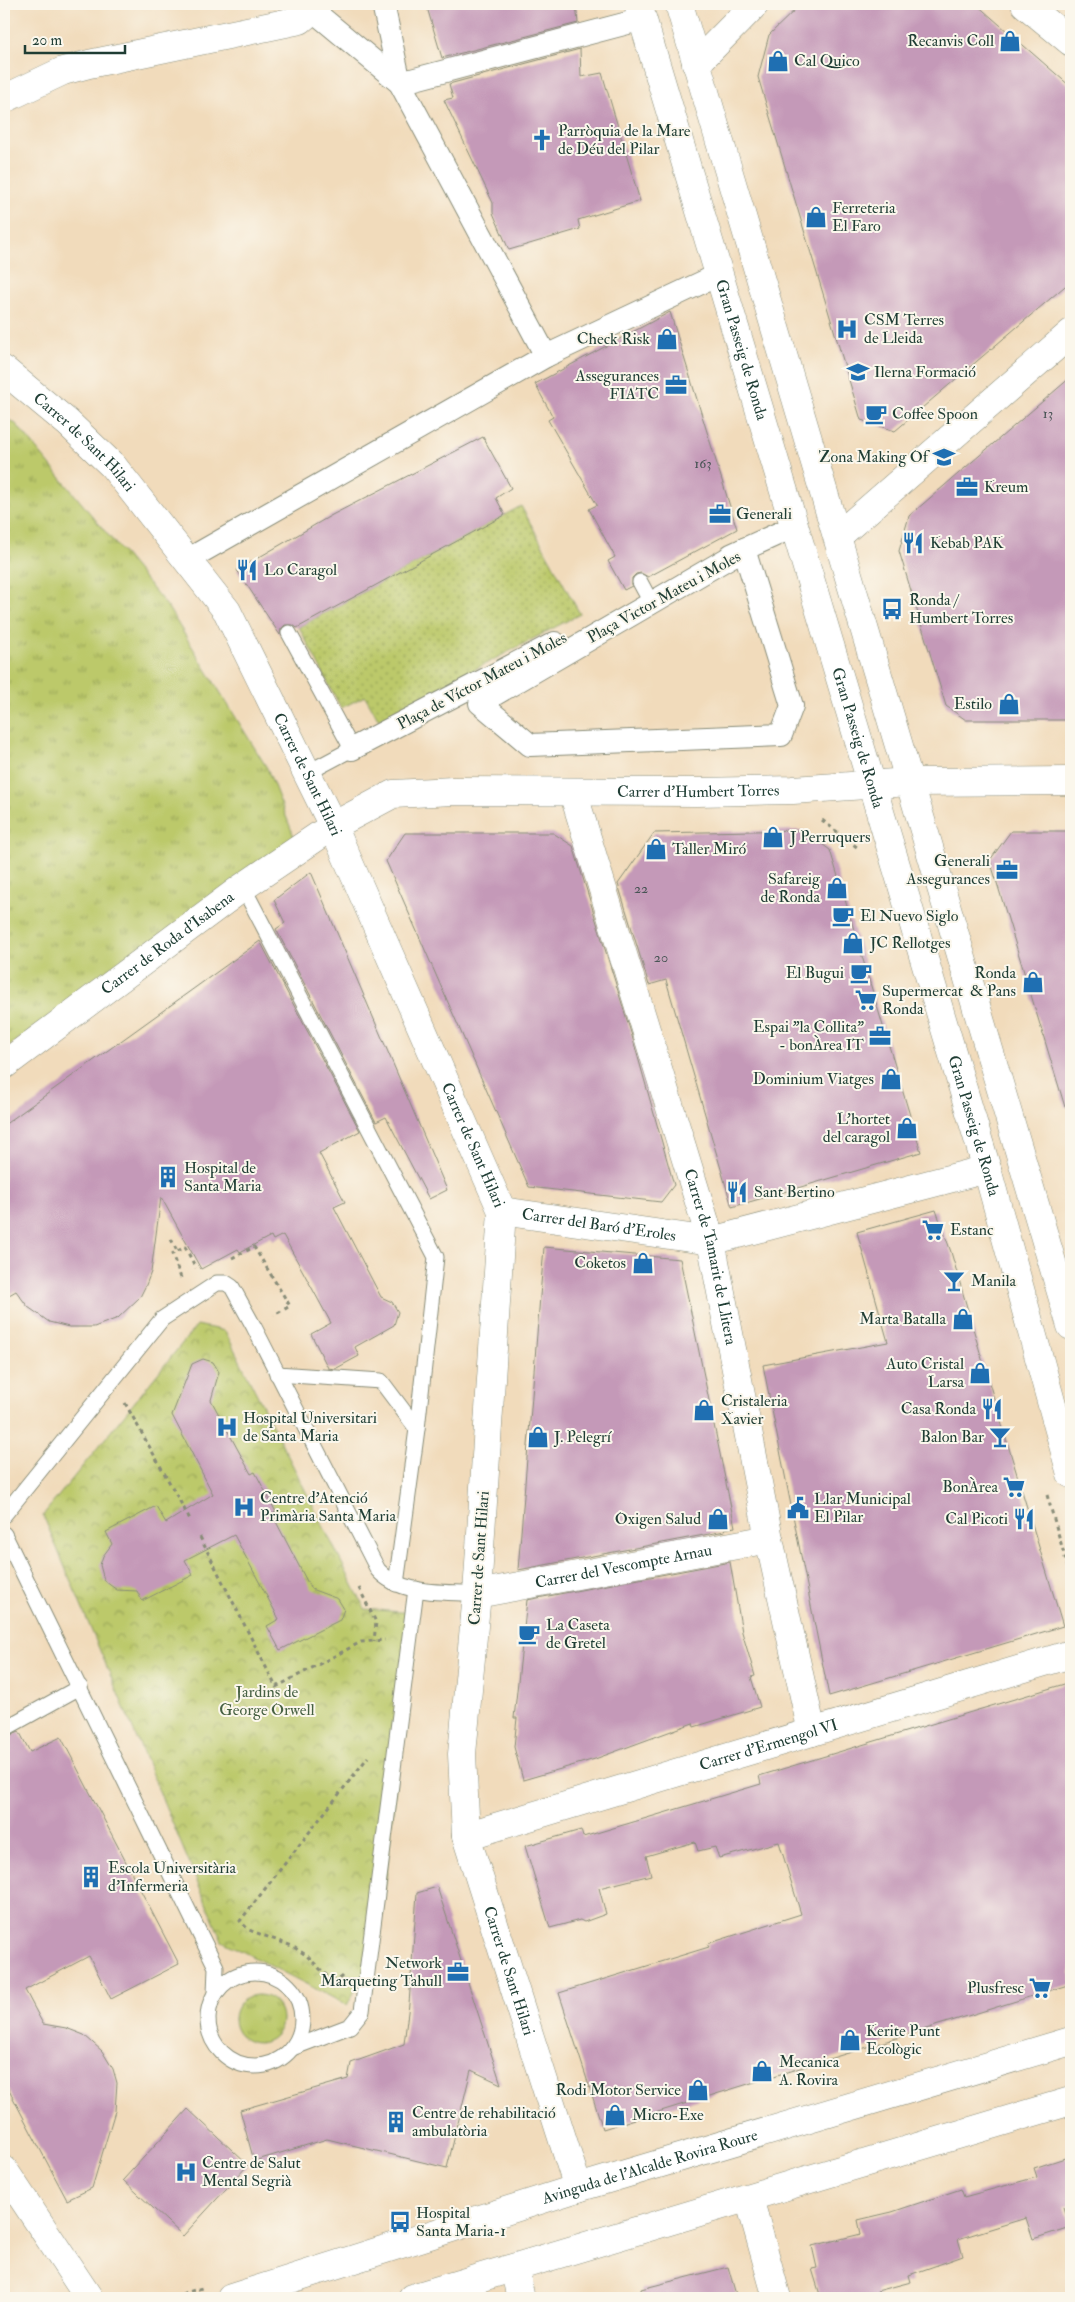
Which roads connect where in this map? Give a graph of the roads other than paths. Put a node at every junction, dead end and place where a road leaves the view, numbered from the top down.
1 (383, 4) edge
2 (679, 4) edge
3 (755, 4) edge
4 (1025, 4) edge
5 (313, 6) edge
6 (641, 11) edge
7 (1071, 42) edge
8 (696, 64) junction
9 (400, 83) junction
10 (4, 99) edge
11 (720, 274) junction
12 (1071, 333) edge
13 (546, 356) junction
14 (4, 370) edge
15 (793, 527) junction
16 (838, 536) junction
17 (744, 549) junction
18 (187, 560) junction
19 (289, 633) dead end
20 (352, 749) junction
21 (307, 773) junction
22 (1071, 781) edge
23 (909, 782) junction
24 (871, 784) junction
25 (574, 792) junction
26 (333, 826) junction
27 (243, 887) junction
28 (4, 1065) edge
29 (987, 1169) junction
30 (502, 1211) junction
31 (711, 1241) junction
32 (1071, 1326) edge
33 (277, 1374) junction
34 (418, 1429) junction
35 (1071, 1474) edge
36 (4, 1515) edge
37 (4, 1534) edge
38 (769, 1538) junction
39 (396, 1584) junction
40 (416, 1589) junction
41 (477, 1594) junction
42 (1071, 1654) edge
43 (80, 1687) junction
44 (4, 1730) edge
45 (812, 1732) junction
46 (466, 1836) junction
47 (216, 1994) junction
48 (1071, 2041) edge
49 (292, 2048) junction
50 (1071, 2101) edge
51 (4, 2170) edge
52 (578, 2188) junction
53 (749, 2198) junction
54 (514, 2268) junction
55 (89, 2298) edge
56 (230, 2298) edge
57 (412, 2298) edge
58 (521, 2298) edge
59 (777, 2298) edge

1 - 9 street
2 - 8 street
3 - 8 street
4 - 7 street
5 - 9 street
5 - 10 street
6 - 9 street
6 - 11 street, Gran Passeig de Ronda
8 - 16 street
9 - 13 street
11 - 13 street
11 - 15 street, Gran Passeig de Ronda
12 - 16 street
13 - 18 street
14 - 18 street, Carrer de Sant Hilari
15 - 17 street, Plaça de Víctor Mateu i Moles
15 - 24 street, Gran Passeig de Ronda
16 - 23 street
17 - 17 street, Plaça Victor Mateu i Moles
17 - 20 street, Plaça de Víctor Mateu i Moles
18 - 21 street, Carrer de Sant Hilari
19 - 20 lane
20 - 21 lane, Plaça de Víctor Mateu i Moles
21 - 26 street, Carrer de Sant Hilari
22 - 23 street, Carrer d'Humbert Torres
23 - 24 street, Carrer d'Humbert Torres
23 - 32 street
24 - 25 street, Carrer d'Humbert Torres
24 - 29 street, Gran Passeig de Ronda
25 - 26 street, Carrer d'Humbert Torres
25 - 31 street, Carrer de Tamarit de Llitera
26 - 27 street, Carrer de Roda d'Isabena
26 - 30 street, Carrer de Sant Hilari
27 - 28 street, Carrer de Roda d'Isabena
27 - 34 lane
29 - 31 street, Carrer del Baró d'Eroles
29 - 35 street, Gran Passeig de Ronda
30 - 31 street, Carrer del Baró d'Eroles
30 - 41 street, Carrer de Sant Hilari
31 - 38 street, Carrer de Tamarit de Llitera
33 - 34 lane
33 - 36 lane
33 - 39 lane
34 - 39 lane
37 - 43 lane
38 - 41 street, Carrer del Vescompte Arnau
38 - 45 street, Carrer de Tamarit de Llitera
39 - 40 lane
40 - 41 lane
40 - 49 lane
41 - 46 street, Carrer de Sant Hilari
42 - 45 street, Carrer d'Ermengol VI
43 - 44 lane
43 - 47 lane
45 - 46 street, Carrer d'Ermengol VI
46 - 52 street, Carrer de Sant Hilari
47 - 49 lane
47 - 49 lane
48 - 52 street, Avinguda de l'Alcalde Rovira Roure
50 - 53 street
51 - 55 street
52 - 56 street, Avinguda de l'Alcalde Rovira Roure
53 - 54 street
53 - 59 street
54 - 57 street
54 - 58 street

